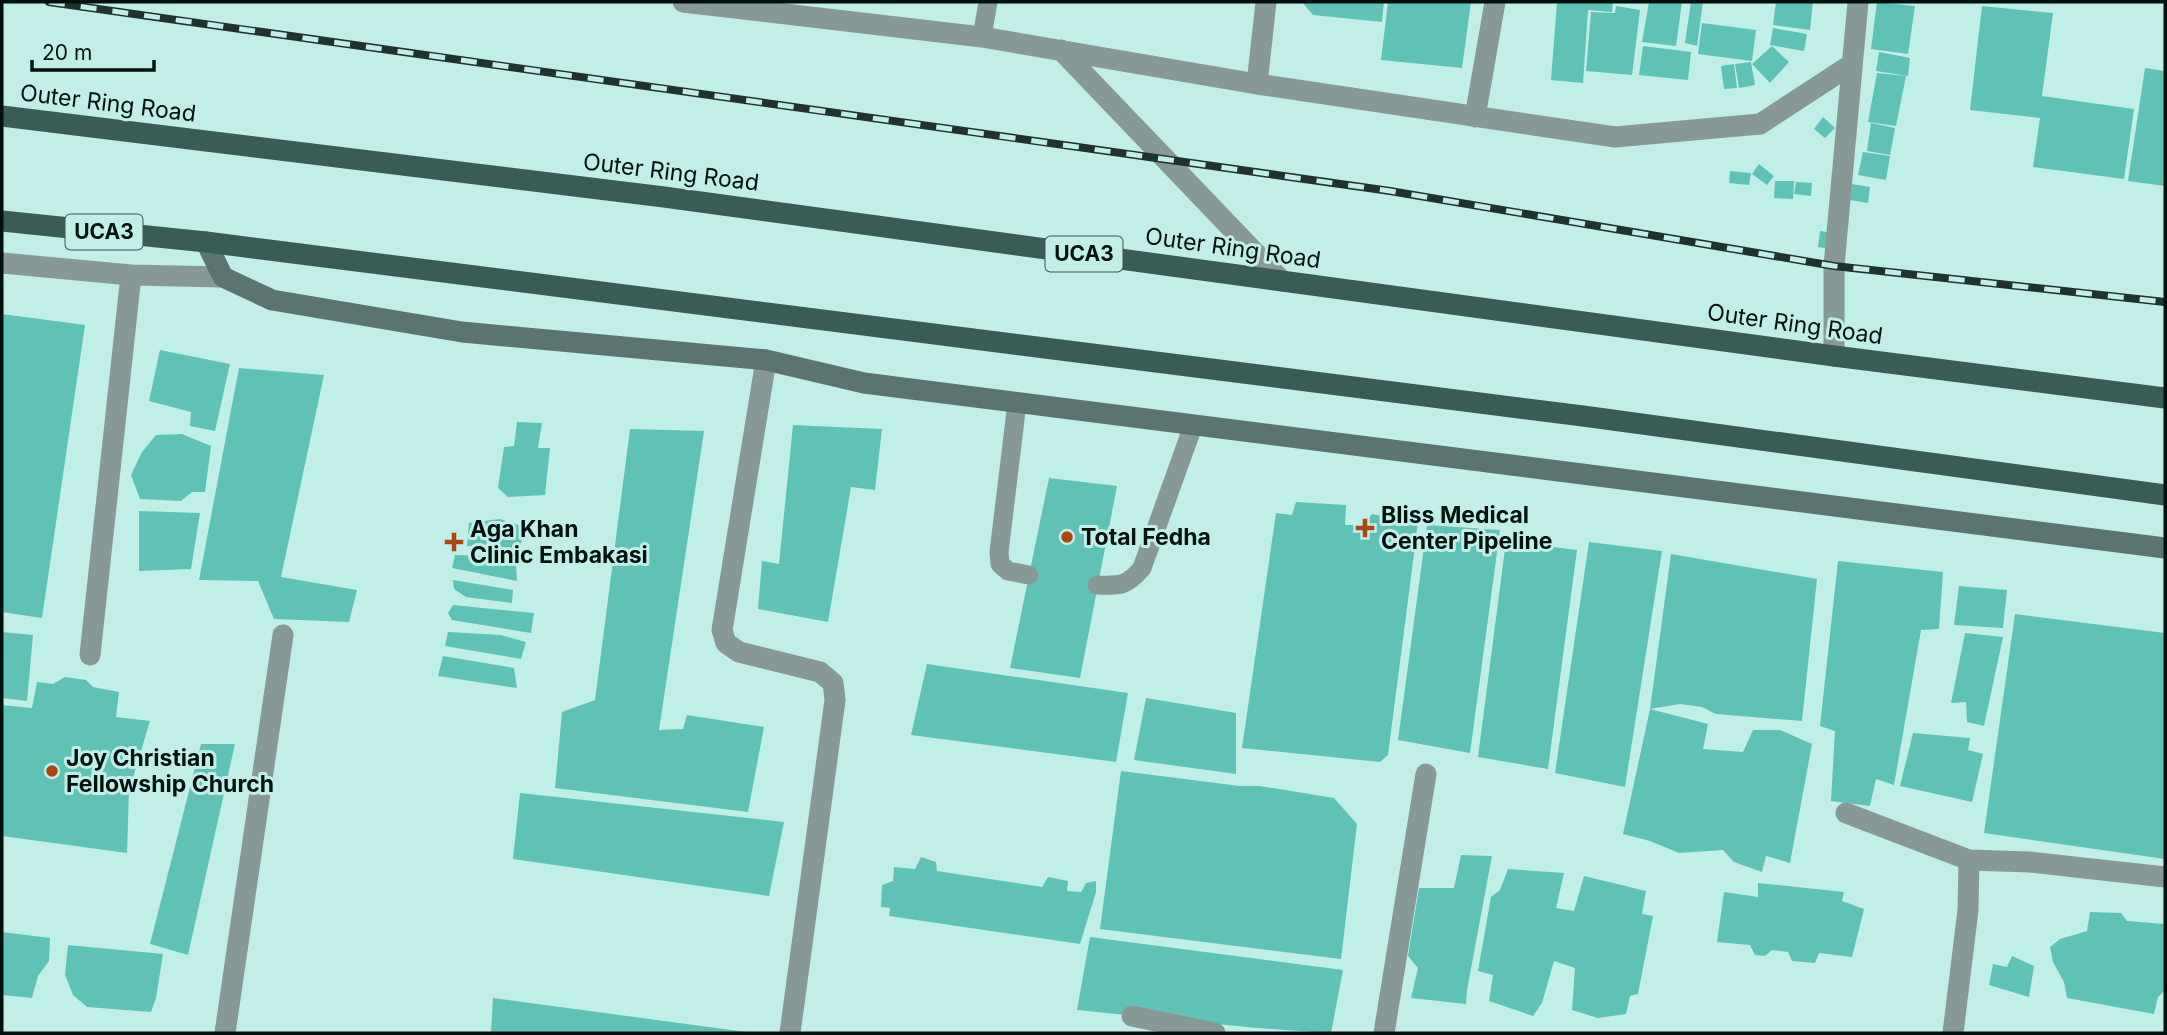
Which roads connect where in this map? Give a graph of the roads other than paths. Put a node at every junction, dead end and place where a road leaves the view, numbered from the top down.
1 (683, 2) edge
2 (988, 2) edge
3 (1266, 2) edge
4 (1495, 2) edge
5 (1858, 2) edge
6 (982, 37) junction
7 (1061, 50) junction
8 (1852, 64) junction
9 (1257, 83) junction
10 (2, 116) edge
11 (1475, 117) junction
12 (2, 222) edge
13 (206, 242) junction
14 (2, 263) edge
15 (131, 275) junction
16 (223, 277) junction
17 (1282, 281) junction
18 (1834, 356) junction
19 (766, 360) junction
20 (2165, 398) edge
21 (1017, 403) junction
22 (1193, 426) junction
23 (2165, 495) edge
24 (2165, 548) edge
25 (1029, 575) dead end
26 (1097, 585) dead end
27 (283, 635) dead end
28 (90, 655) dead end
29 (1426, 774) dead end
30 (1846, 813) dead end
31 (1969, 860) junction
32 (2165, 877) edge
33 (1132, 1016) dead end
34 (225, 1033) edge
35 (790, 1033) edge
36 (1215, 1033) edge
37 (1384, 1033) edge
38 (1953, 1033) edge

1 - 6 street
2 - 6 lane
3 - 9 street
4 - 11 street
5 - 8 street
6 - 7 street
7 - 9 street
7 - 17 street
8 - 11 street
8 - 18 street
9 - 11 street
10 - 17 main road, Outer Ring Road / UCA3
12 - 13 main road, UCA3
13 - 16 main road
13 - 23 main road, UCA3
14 - 15 street
15 - 16 street
15 - 28 street
16 - 19 main road
17 - 18 main road, Outer Ring Road / UCA3
18 - 20 main road, Outer Ring Road / UCA3
19 - 21 main road
19 - 35 street
21 - 22 main road
21 - 25 lane
22 - 24 main road
22 - 26 lane
27 - 34 street
29 - 37 street
30 - 31 street
31 - 32 street
31 - 38 street
33 - 36 street

